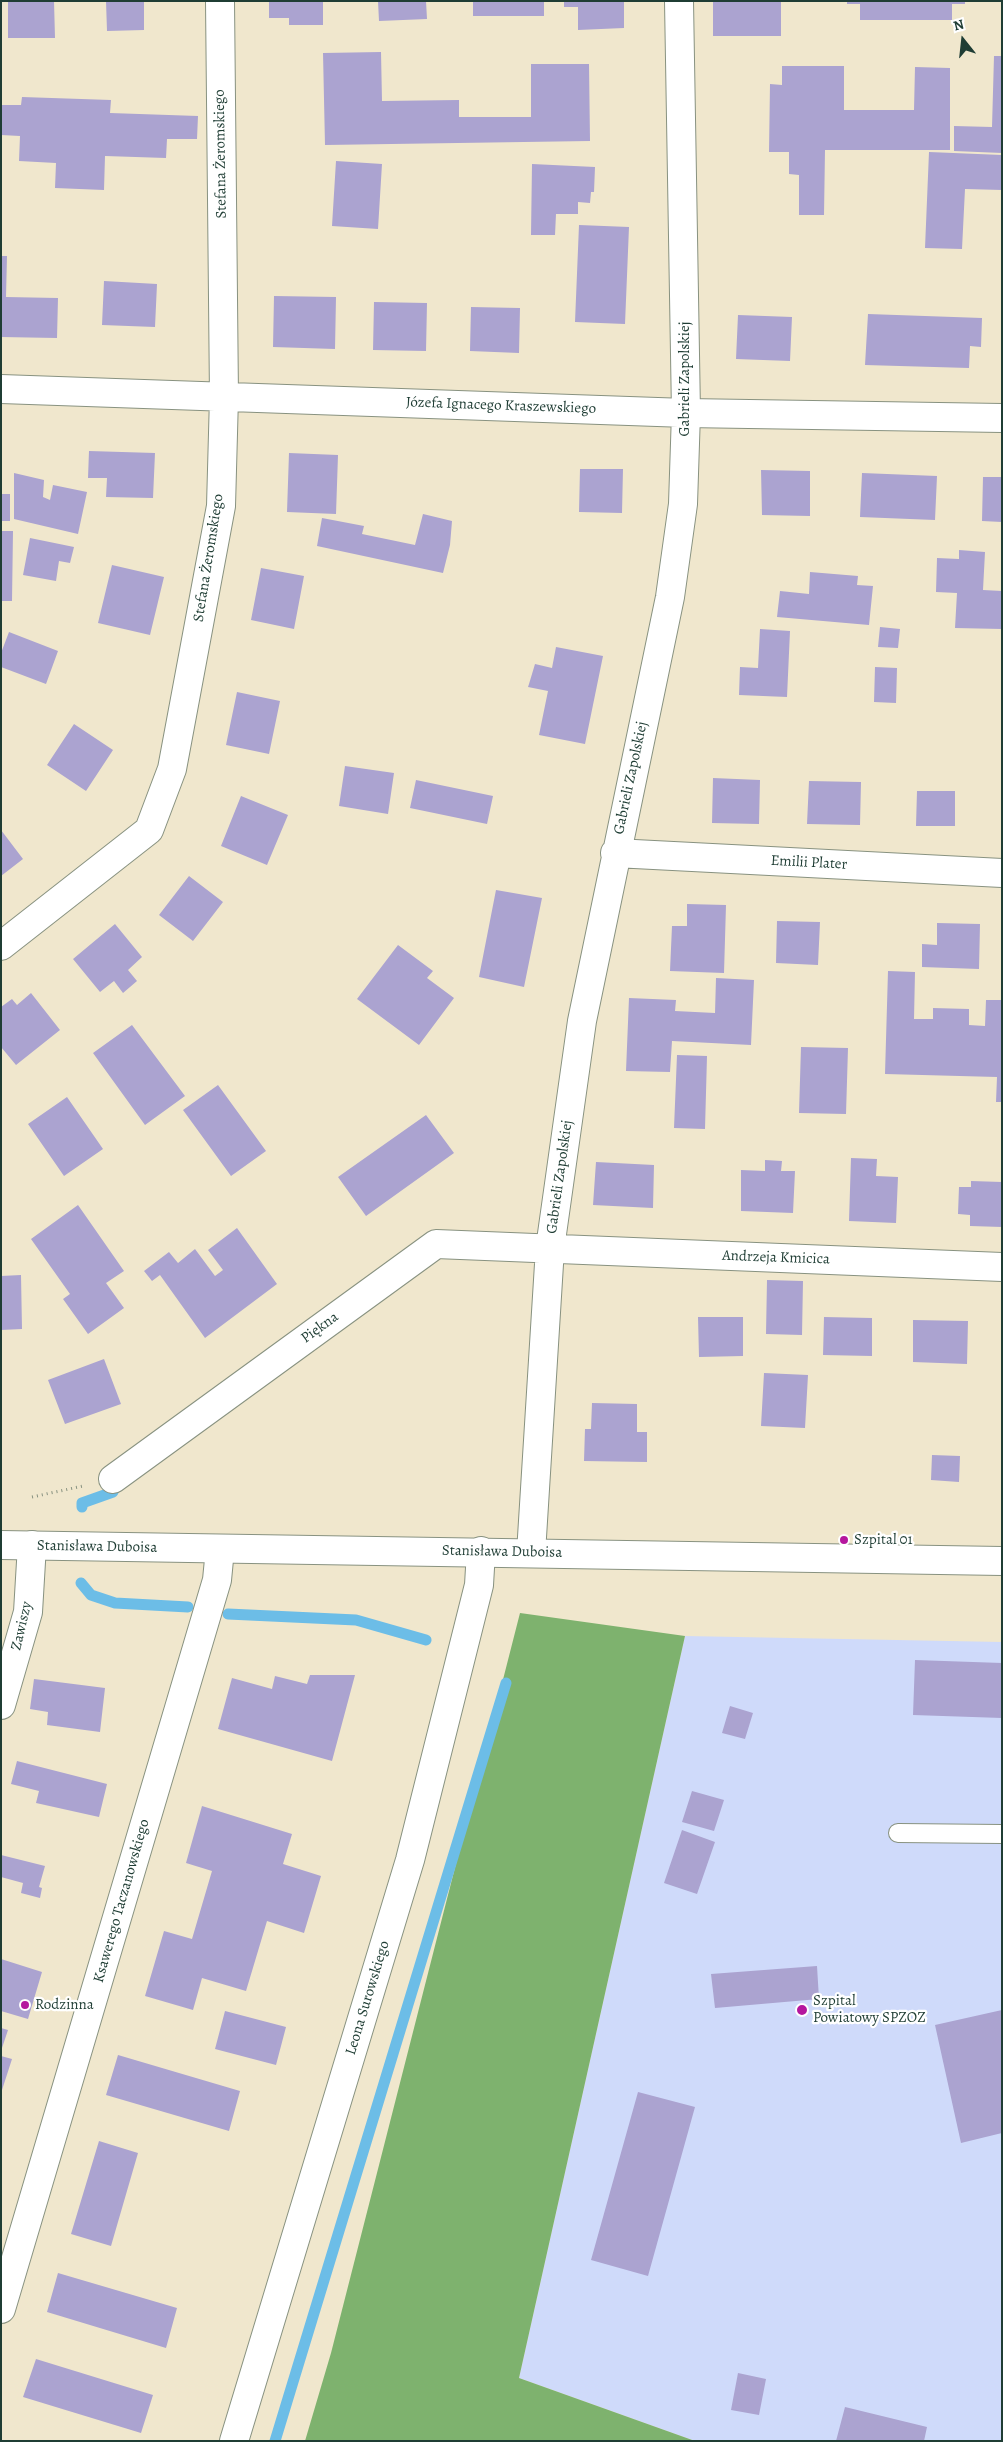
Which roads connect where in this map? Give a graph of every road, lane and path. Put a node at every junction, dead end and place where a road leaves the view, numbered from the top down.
1 (220, 1) edge
2 (679, 1) edge
3 (1, 389) edge
4 (224, 397) junction
5 (686, 413) junction
6 (1002, 418) edge
7 (615, 854) junction
8 (1002, 873) edge
9 (1, 946) edge
10 (550, 1248) junction
11 (1002, 1267) edge
12 (113, 1479) joint
13 (32, 1497) dead end
14 (1, 1545) edge
15 (32, 1545) junction
16 (220, 1550) junction
17 (481, 1551) junction
18 (531, 1553) junction
19 (1002, 1561) edge
20 (1, 1705) edge
21 (898, 1834) dead end
22 (1002, 1834) edge
23 (1, 2309) edge
24 (234, 2441) edge

1 - 4 street, Stefana Żeromskiego
2 - 5 street, Gabrieli Zapolskiej
3 - 4 street, Józefa Ignacego Kraszewskiego
4 - 5 street, Józefa Ignacego Kraszewskiego
4 - 9 street, Stefana Żeromskiego
5 - 6 street, Józefa Ignacego Kraszewskiego
5 - 7 street, Gabrieli Zapolskiej
7 - 8 street, Emilii Plater
7 - 10 street, Gabrieli Zapolskiej
10 - 11 street, Andrzeja Kmicica
10 - 12 street, Piękna
10 - 18 street, Gabrieli Zapolskiej
12 - 13 path
14 - 15 street, Stanisława Duboisa
15 - 16 street, Stanisława Duboisa
15 - 20 street, Zawiszy
16 - 17 street, Stanisława Duboisa
16 - 23 street, Ksawerego Taczanowskiego
17 - 18 street, Stanisława Duboisa
17 - 24 street, Leona Surowskiego
18 - 19 street, Stanisława Duboisa
21 - 22 lane

